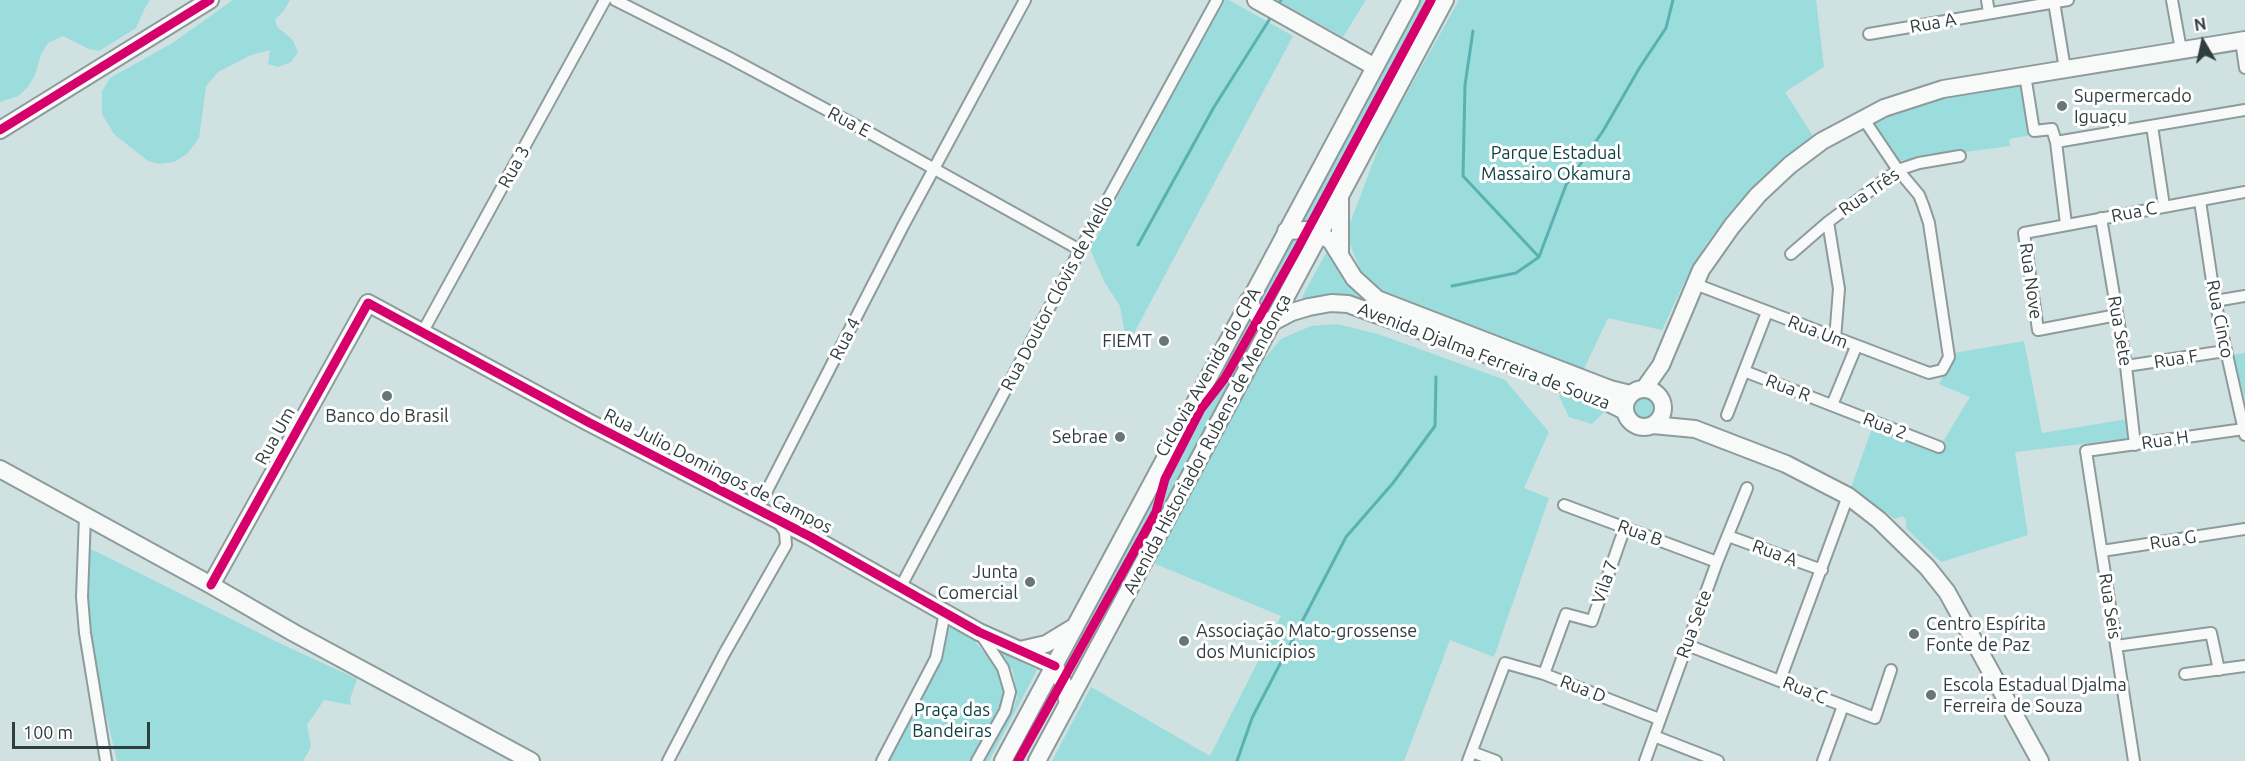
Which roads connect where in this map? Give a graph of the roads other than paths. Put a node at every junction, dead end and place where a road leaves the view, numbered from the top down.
1 (194, 0) edge
2 (210, 0) edge
3 (605, 0) edge
4 (615, 0) edge
5 (1025, 0) edge
6 (1217, 0) edge
7 (1256, 0) edge
8 (1411, 0) edge
9 (1444, 0) edge
10 (1987, 0) edge
11 (2067, 0) edge
12 (2172, 0) edge
13 (2054, 2) junction
14 (1989, 13) junction
15 (1869, 34) dead end
16 (2243, 40) edge
17 (2181, 50) junction
18 (1375, 67) junction
19 (2065, 69) junction
20 (2245, 69) edge
21 (2025, 75) junction
22 (2245, 110) edge
23 (1863, 118) junction
24 (0, 121) edge
25 (2152, 126) junction
26 (0, 130) edge
27 (2056, 142) junction
28 (1960, 156) dead end
29 (934, 168) junction
30 (1898, 170) junction
31 (2245, 192) edge
32 (1340, 195) junction
33 (2200, 201) junction
34 (2164, 206) junction
35 (2101, 218) junction
36 (1828, 222) junction
37 (2066, 224) junction
38 (1286, 231) junction
39 (1318, 233) junction
40 (2024, 233) joint
41 (1080, 250) junction
42 (1340, 254) junction
43 (1791, 254) dead end
44 (1695, 284) junction
45 (2245, 296) edge
46 (1248, 301) junction
47 (2215, 301) junction
48 (368, 303) joint
49 (1767, 312) junction
50 (2117, 315) junction
51 (1273, 322) junction
52 (422, 333) junction
53 (1835, 339) junction
54 (1477, 344) junction
55 (1856, 347) junction
56 (2225, 351) junction
57 (1661, 365) junction
58 (2126, 366) junction
59 (1744, 371) junction
60 (1637, 392) junction
61 (1663, 403) junction
62 (1832, 405) junction
63 (1625, 411) junction
64 (1727, 415) dead end
65 (1653, 425) junction
66 (1695, 429) junction
67 (2245, 432) edge
68 (2135, 445) junction
69 (1939, 447) dead end
70 (2086, 451) joint
71 (0, 469) edge
72 (1747, 488) dead end
73 (1848, 496) junction
74 (1564, 505) dead end
75 (757, 510) junction
76 (85, 516) junction
77 (777, 520) junction
78 (1624, 527) junction
79 (2245, 529) edge
80 (1728, 536) junction
81 (811, 537) junction
82 (786, 545) junction
83 (2102, 551) junction
84 (1717, 562) junction
85 (1822, 570) junction
86 (211, 585) junction
87 (900, 588) junction
88 (945, 612) junction
89 (1077, 625) junction
90 (979, 632) junction
91 (1687, 645) junction
92 (2116, 646) junction
93 (1020, 650) junction
94 (1055, 666) junction
95 (2245, 666) edge
96 (1891, 670) dead end
97 (2219, 670) junction
98 (1544, 674) junction
99 (2185, 674) dead end
100 (1780, 680) junction
101 (1068, 704) junction
102 (1843, 706) junction
103 (1659, 719) junction
104 (1654, 736) junction
105 (1470, 756) edge
106 (106, 761) edge
107 (531, 761) edge
108 (668, 761) edge
109 (882, 761) edge
110 (977, 761) edge
111 (1003, 761) edge
112 (1037, 761) edge
113 (1496, 761) edge
114 (1645, 761) edge
115 (1718, 761) edge
116 (1823, 761) edge
117 (2040, 761) edge
118 (2134, 761) edge

1 - 24 main road
2 - 26 main road
3 - 52 street, Rua 3
4 - 29 street, Rua E
5 - 29 street, Rua 4
6 - 41 street, Rua Doutor Clóvis de Mello
7 - 18 main road
8 - 18 main road, Avenida Historiador Rubens de Mendonça
9 - 32 main road, Avenida Historiador Rubens de Mendonça
10 - 14 street
11 - 13 street, Rua A
12 - 17 street
13 - 14 street, Rua A
13 - 19 street
14 - 15 street, Rua A
16 - 17 main road
16 - 20 street
17 - 19 main road
18 - 38 main road, Avenida Historiador Rubens de Mendonça
19 - 21 main road
21 - 23 main road
21 - 27 street
22 - 25 street
23 - 30 street
23 - 44 main road
25 - 27 street
25 - 34 street
27 - 37 street
28 - 30 street, Rua Três
29 - 41 street, Rua E
29 - 75 street, Rua 4
30 - 36 street, Rua Três
30 - 55 street, Rua Um
31 - 33 street, Rua C
32 - 39 main road, Avenida Historiador Rubens de Mendonça
32 - 42 main road
33 - 34 street, Rua C
33 - 47 street, Rua Cinco
34 - 35 street, Rua C
35 - 37 street, Rua C
35 - 50 street, Rua Sete
36 - 43 street, Rua Três
36 - 53 street
37 - 40 street, Rua C
38 - 39 main road
38 - 46 main road, Avenida Historiador Rubens de Mendonça
39 - 42 main road, Avenida Djalma Ferreira de Souza
39 - 51 main road, Avenida Historiador Rubens de Mendonça
40 - 50 street, Rua Nove
41 - 87 street, Rua Doutor Clóvis de Mello
42 - 54 main road, Avenida Djalma Ferreira de Souza
44 - 49 street, Rua Um
44 - 57 main road
45 - 47 street
46 - 51 main road
46 - 89 main road, Avenida Historiador Rubens de Mendonça
47 - 56 street, Rua Cinco
48 - 52 main road, Rua Julio Domingos de Campos
48 - 86 main road, Rua Um
49 - 53 street, Rua Um
49 - 59 street, Rua R
50 - 58 street, Rua Sete
51 - 54 main road, Avenida Djalma Ferreira de Souza
51 - 101 main road, Avenida Historiador Rubens de Mendonça
52 - 75 main road, Rua Julio Domingos de Campos
53 - 55 street, Rua Um
54 - 60 main road, Avenida Djalma Ferreira de Souza
54 - 63 main road, Avenida Djalma Ferreira de Souza
55 - 62 street
56 - 58 street, Rua F
56 - 67 street, Rua Cinco
57 - 60 main road
57 - 61 main road
58 - 68 street, Rua Sete
59 - 62 street, Rua R
59 - 64 street, Rua R
60 - 61 main road, Avenida Djalma Ferreira de Souza
60 - 63 main road, Avenida Djalma Ferreira de Souza
61 - 65 main road
61 - 66 main road, Avenida Djalma Ferreira de Souza
62 - 69 street, Rua 2
63 - 65 main road, Avenida Djalma Ferreira de Souza
65 - 66 main road, Avenida Djalma Ferreira de Souza
66 - 73 main road, Avenida Djalma Ferreira de Souza
67 - 68 street, Rua H
68 - 70 street, Rua H
70 - 83 street, Rua Seis
71 - 76 main road
72 - 80 street, Rua Sete
73 - 85 street
73 - 117 main road, Avenida Djalma Ferreira de Souza
74 - 78 street, Rua B
75 - 77 main road, Rua Julio Domingos de Campos
76 - 86 main road
76 - 106 street
77 - 81 main road, Rua Julio Domingos de Campos
77 - 82 street
78 - 84 street, Rua B
78 - 98 street, Vila 7
79 - 83 street, Rua G
80 - 84 street, Rua Sete
80 - 85 street, Rua A
81 - 82 street
81 - 87 main road, Rua Julio Domingos de Campos
82 - 108 street
83 - 92 street, Rua Seis
84 - 91 street, Rua Sete
85 - 100 street
86 - 107 main road
87 - 88 main road, Rua Julio Domingos de Campos
88 - 90 main road, Rua Julio Domingos de Campos
88 - 109 street
89 - 93 main road
89 - 94 main road, Avenida Historiador Rubens de Mendonça
90 - 93 main road, Rua Julio Domingos de Campos
90 - 110 street
91 - 100 street, Rua C
91 - 103 street, Rua Sete
92 - 97 street
92 - 118 street, Rua Seis
93 - 94 main road, Rua Julio Domingos de Campos
94 - 101 main road
94 - 111 main road, Avenida Historiador Rubens de Mendonça
95 - 97 street
96 - 102 street, Rua C
97 - 99 street
98 - 103 street, Rua D
98 - 105 street, Rua D
100 - 102 street, Rua C
101 - 112 main road, Avenida Historiador Rubens de Mendonça
102 - 116 street
103 - 104 street, Rua Sete
104 - 114 street, Rua Sete
104 - 115 street
105 - 113 street

